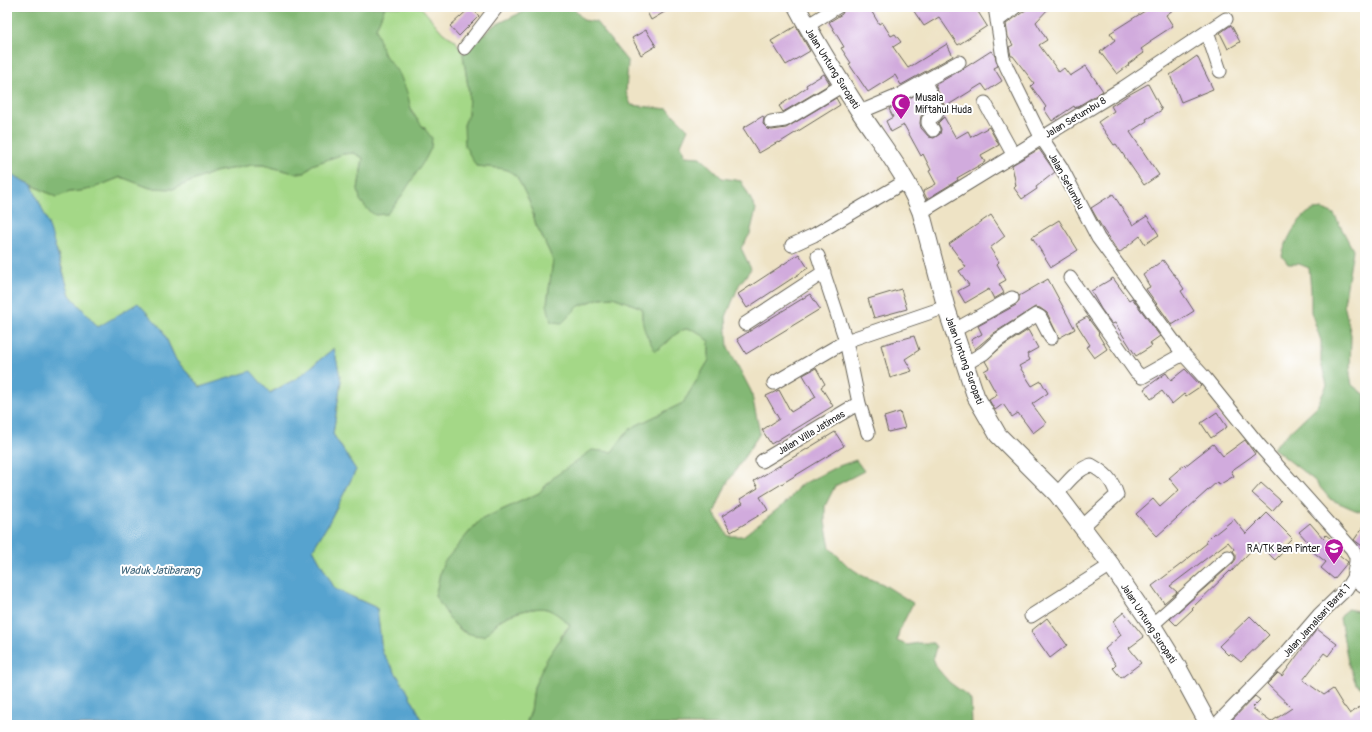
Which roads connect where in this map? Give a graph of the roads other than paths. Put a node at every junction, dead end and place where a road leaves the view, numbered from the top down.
1 (496, 7) edge
2 (797, 7) edge
3 (837, 7) edge
4 (995, 7) edge
5 (1015, 7) edge
6 (1226, 19) dead end
7 (997, 20) junction
8 (807, 26) junction
9 (1207, 32) junction
10 (465, 48) dead end
11 (959, 62) dead end
12 (1220, 71) dead end
13 (925, 82) junction
14 (843, 85) junction
15 (984, 103) dead end
16 (860, 112) junction
17 (771, 122) dead end
18 (933, 130) dead end
19 (1041, 137) junction
20 (1013, 154) junction
21 (906, 181) junction
22 (921, 212) junction
23 (792, 245) dead end
24 (818, 256) dead end
25 (824, 272) junction
26 (1070, 278) dead end
27 (1012, 298) dead end
28 (946, 306) junction
29 (745, 324) dead end
30 (953, 331) junction
31 (1051, 338) dead end
32 (846, 341) junction
33 (1183, 354) junction
34 (965, 364) junction
35 (774, 383) dead end
36 (859, 403) junction
37 (868, 433) dead end
38 (762, 462) dead end
39 (1057, 494) junction
40 (1083, 526) junction
41 (1228, 557) dead end
42 (1111, 565) junction
43 (1353, 578) junction
44 (1365, 587) edge
45 (1031, 616) dead end
46 (1152, 625) junction
47 (1209, 725) edge
48 (1216, 725) edge

1 - 10 street
2 - 8 main road, Jalan Untung Suropati
3 - 8 street
4 - 7 street, Jalan Setumbu
5 - 7 street
6 - 9 street, Jalan Setumbu 8
7 - 19 street, Jalan Setumbu
8 - 14 main road, Jalan Untung Suropati
9 - 12 street
9 - 19 street, Jalan Setumbu 8
11 - 13 street
13 - 16 street
13 - 18 street
14 - 16 main road, Jalan Untung Suropati
14 - 17 street
15 - 20 street
16 - 21 main road, Jalan Untung Suropati
19 - 20 street, Jalan Setumbu 8
19 - 33 street, Jalan Setumbu
20 - 22 street, Jalan Setumbu 8
21 - 22 main road, Jalan Untung Suropati
21 - 23 street
22 - 28 main road, Jalan Untung Suropati
24 - 25 street
25 - 29 street
25 - 32 street
26 - 33 street
27 - 30 street
28 - 30 main road, Jalan Untung Suropati
28 - 32 street
30 - 34 main road, Jalan Untung Suropati
31 - 34 street
32 - 35 street
32 - 36 street
33 - 43 street, Jalan Jamalsari Barat 1
34 - 39 main road, Jalan Untung Suropati
36 - 37 street
36 - 38 street, Jalan Villa Jatimas
39 - 40 main road, Jalan Untung Suropati
39 - 40 street
40 - 42 main road, Jalan Untung Suropati
41 - 46 street
42 - 45 street
42 - 46 main road, Jalan Untung Suropati
43 - 44 street
43 - 48 street, Jalan Jamalsari Barat 1
46 - 47 main road, Jalan Untung Suropati

